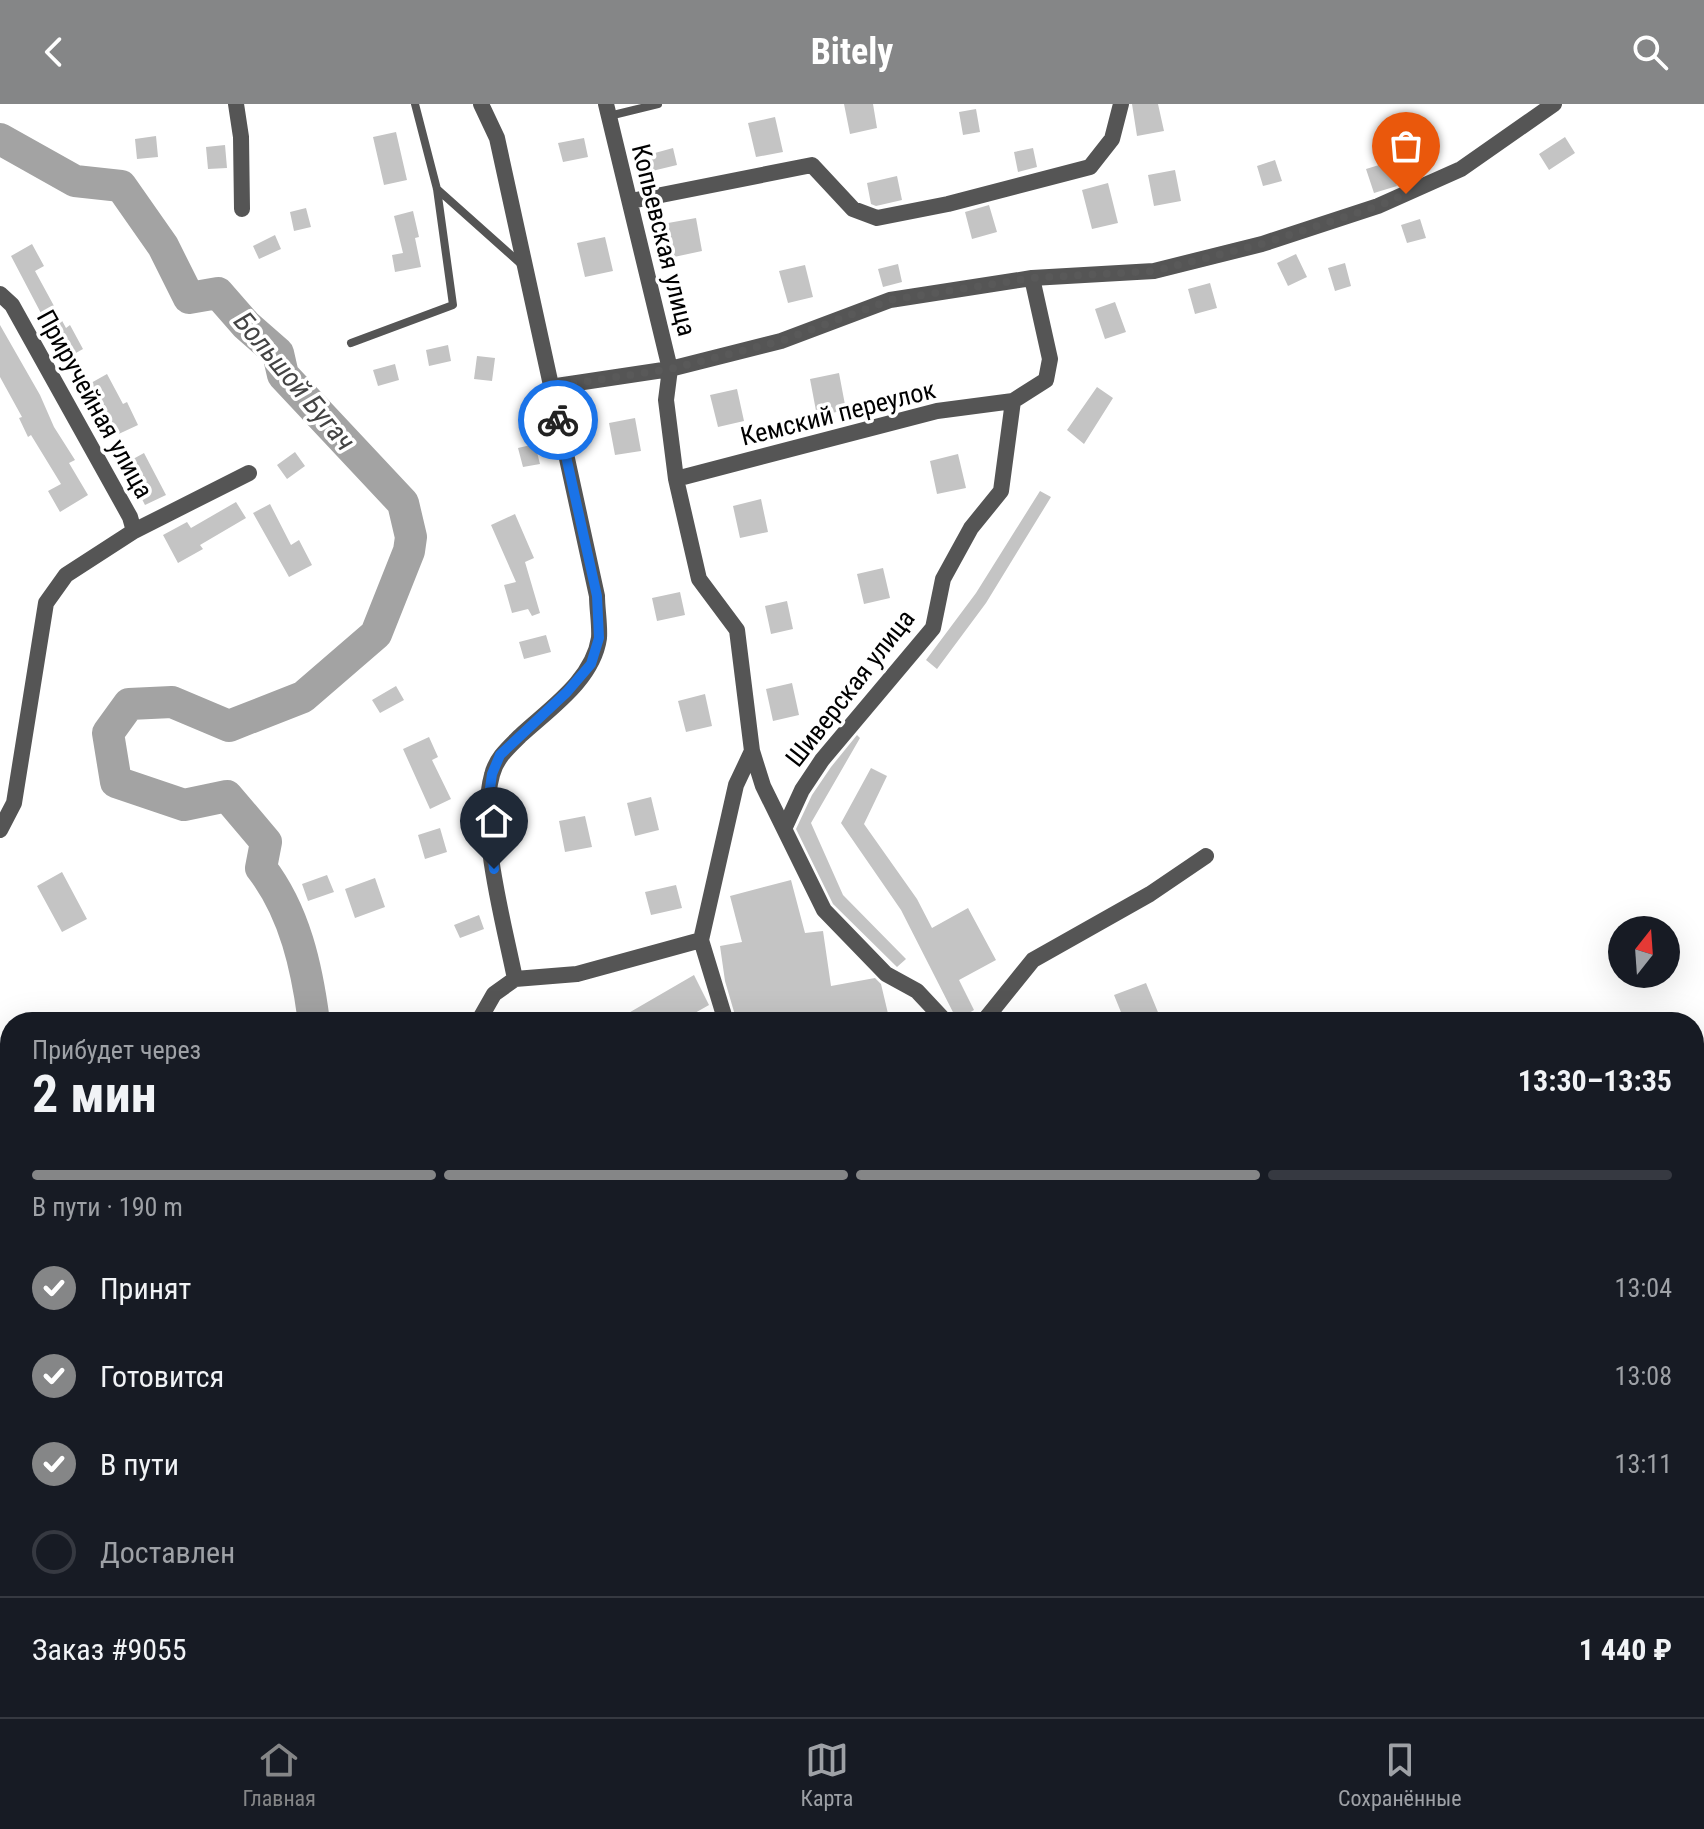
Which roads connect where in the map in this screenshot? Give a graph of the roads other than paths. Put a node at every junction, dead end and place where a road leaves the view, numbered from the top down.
1 (236, 104) edge
2 (415, 104) edge
3 (481, 104) edge
4 (658, 104) edge
5 (1121, 104) edge
6 (1554, 104) edge
7 (607, 110) edge
8 (437, 189) junction
9 (631, 201) junction
10 (242, 209) dead end
11 (524, 267) junction
12 (1032, 278) junction
13 (0, 294) edge
14 (351, 343) dead end
15 (670, 369) junction
16 (550, 387) junction
17 (1013, 401) junction
18 (249, 473) dead end
19 (676, 479) junction
20 (134, 531) junction
21 (752, 751) junction
22 (7, 802) edge
23 (785, 827) junction
24 (0, 830) edge
25 (1206, 856) dead end
26 (701, 940) junction
27 (515, 979) junction
28 (484, 1012) edge
29 (720, 1012) edge
30 (937, 1012) edge
31 (991, 1012) edge

1 - 10 street
2 - 8 lane
3 - 11 street
4 - 7 lane
5 - 9 street
6 - 12 street
7 - 9 street, Копьевская улица
8 - 11 lane
8 - 14 lane
9 - 15 street, Копьевская улица
11 - 16 street
12 - 15 street
12 - 17 street
13 - 20 street, Приручейная улица
15 - 16 street
15 - 19 street, Копьевская улица
16 - 27 street
17 - 19 street, Кемский переулок
17 - 23 street, Шиверская улица
18 - 20 street
19 - 21 street, Копьевская улица
20 - 22 street, Приручейная улица
21 - 23 street, Копьевская улица
21 - 26 street
22 - 24 street, Приручейная улица
23 - 30 street, Копьевская улица
25 - 31 street
26 - 27 street
26 - 29 street
27 - 28 street

